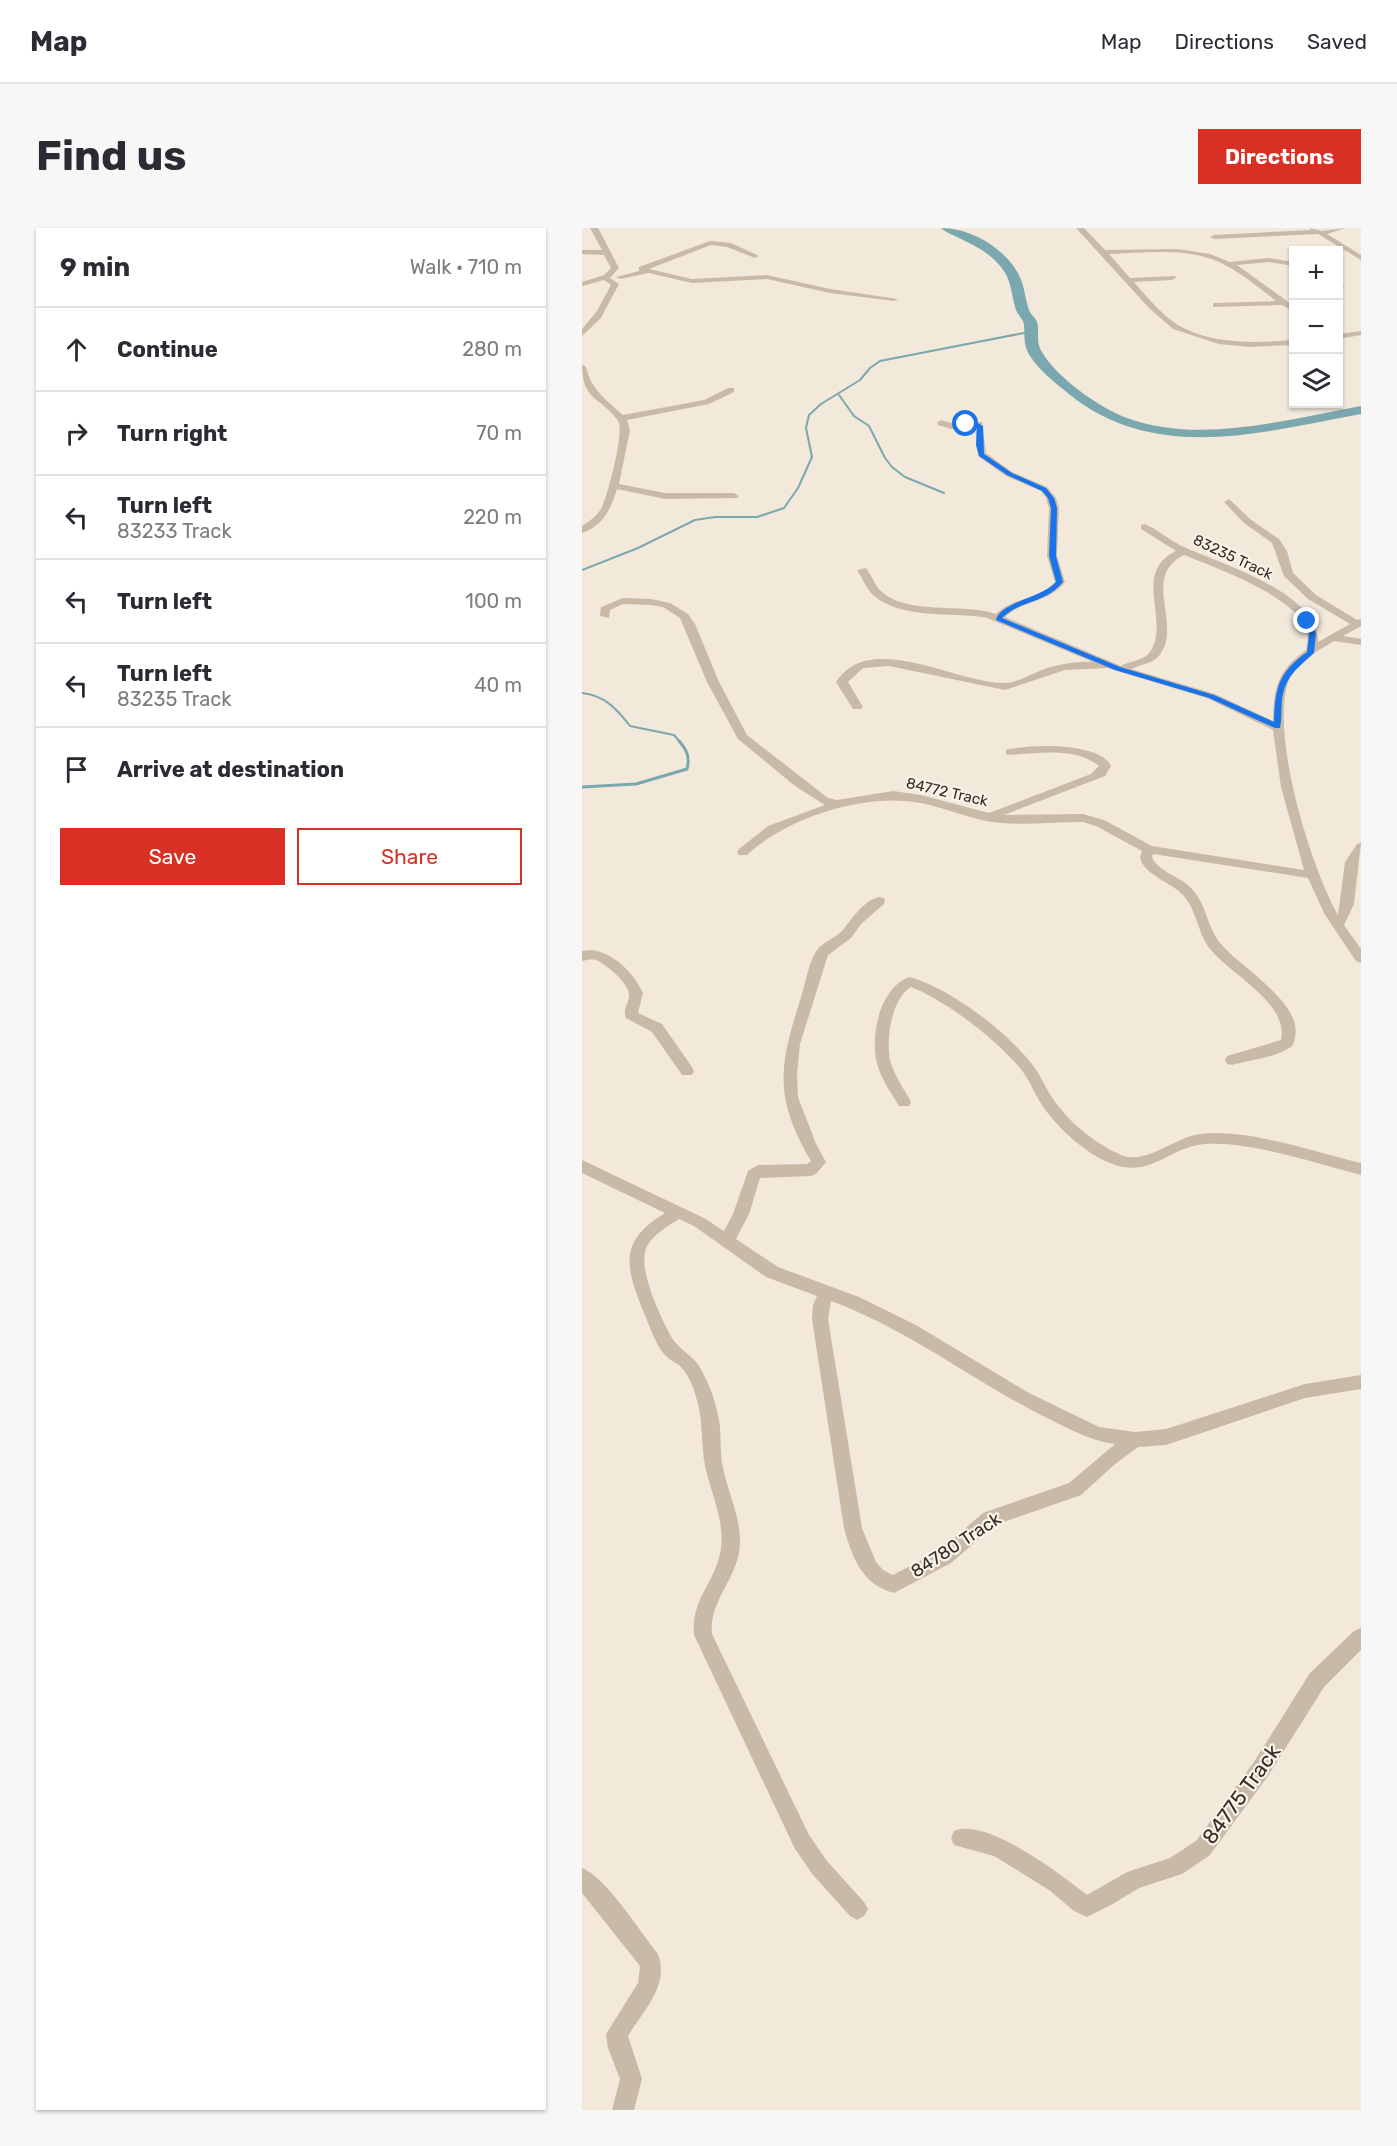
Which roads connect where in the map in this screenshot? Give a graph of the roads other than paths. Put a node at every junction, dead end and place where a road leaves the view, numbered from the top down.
1 (594, 228) edge
2 (1080, 228) edge
3 (1342, 228) edge
4 (1318, 231) edge
5 (1214, 237) dead end
6 (582, 252) edge
7 (1102, 252) junction
8 (609, 253) junction
9 (756, 256) dead end
10 (1361, 258) edge
11 (1289, 263) edge
12 (1228, 264) junction
13 (620, 278) junction
14 (1173, 278) dead end
15 (608, 279) junction
16 (1128, 280) junction
17 (582, 284) edge
18 (894, 299) dead end
19 (1283, 303) junction
20 (1216, 305) dead end
21 (1289, 307) edge
22 (1361, 333) edge
23 (582, 334) edge
24 (1343, 336) edge
25 (1289, 342) edge
26 (582, 367) edge
27 (584, 380) edge
28 (731, 390) dead end
29 (621, 418) junction
30 (941, 423) dead end
31 (614, 486) junction
32 (734, 496) dead end
33 (1230, 502) dead end
34 (1144, 527) dead end
35 (582, 530) edge
36 (1184, 551) junction
37 (862, 570) dead end
38 (605, 616) dead end
39 (998, 618) junction
40 (1359, 623) edge
41 (1334, 638) junction
42 (1361, 642) edge
43 (1310, 653) junction
44 (1121, 670) junction
45 (856, 707) dead end
46 (1278, 727) junction
47 (1010, 752) dead end
48 (834, 804) junction
49 (987, 817) junction
50 (1361, 847) edge
51 (1149, 849) junction
52 (743, 852) dead end
53 (1312, 875) junction
54 (879, 901) dead end
55 (1341, 931) junction
56 (1361, 935) edge
57 (582, 956) edge
58 (1361, 958) edge
59 (1232, 1060) dead end
60 (687, 1071) dead end
61 (904, 1102) dead end
62 (582, 1166) edge
63 (1361, 1169) edge
64 (679, 1212) junction
65 (727, 1241) junction
66 (827, 1292) junction
67 (1361, 1382) edge
68 (1135, 1440) junction
69 (1361, 1637) edge
70 (961, 1838) dead end
71 (582, 1878) edge
72 (857, 1909) dead end
73 (622, 2110) edge

1 - 8 street
2 - 7 street
3 - 4 street
4 - 5 street
4 - 10 street
6 - 8 street
7 - 12 street
7 - 16 street
8 - 15 street
9 - 13 street
11 - 12 street
12 - 19 street
13 - 15 street
13 - 18 street
14 - 16 street
15 - 17 street
15 - 23 street
16 - 25 street
19 - 20 street
19 - 21 street
22 - 24 street
26 - 27 street
27 - 29 street
28 - 29 street
29 - 31 street
30 - 39 street
31 - 32 street
31 - 35 street
33 - 40 street
34 - 36 street, 83235 Track
36 - 43 street, 83235 Track
36 - 44 street
37 - 39 street
38 - 48 street
39 - 44 street
40 - 41 street
41 - 42 street
41 - 43 street
43 - 46 street
44 - 45 street
44 - 46 street
46 - 53 street
47 - 49 street
48 - 49 street, 84772 Track
48 - 52 street, 84772 Track
49 - 51 street, 84772 Track
50 - 55 street
51 - 53 street, 84772 Track
51 - 59 street
53 - 55 street
54 - 65 street
55 - 56 street
55 - 58 street
57 - 60 street
61 - 63 street
62 - 64 street
64 - 65 street
64 - 72 street
65 - 66 street
66 - 68 street
66 - 68 street, 84780 Track
67 - 68 street
69 - 70 street, 84775 Track
71 - 73 street

